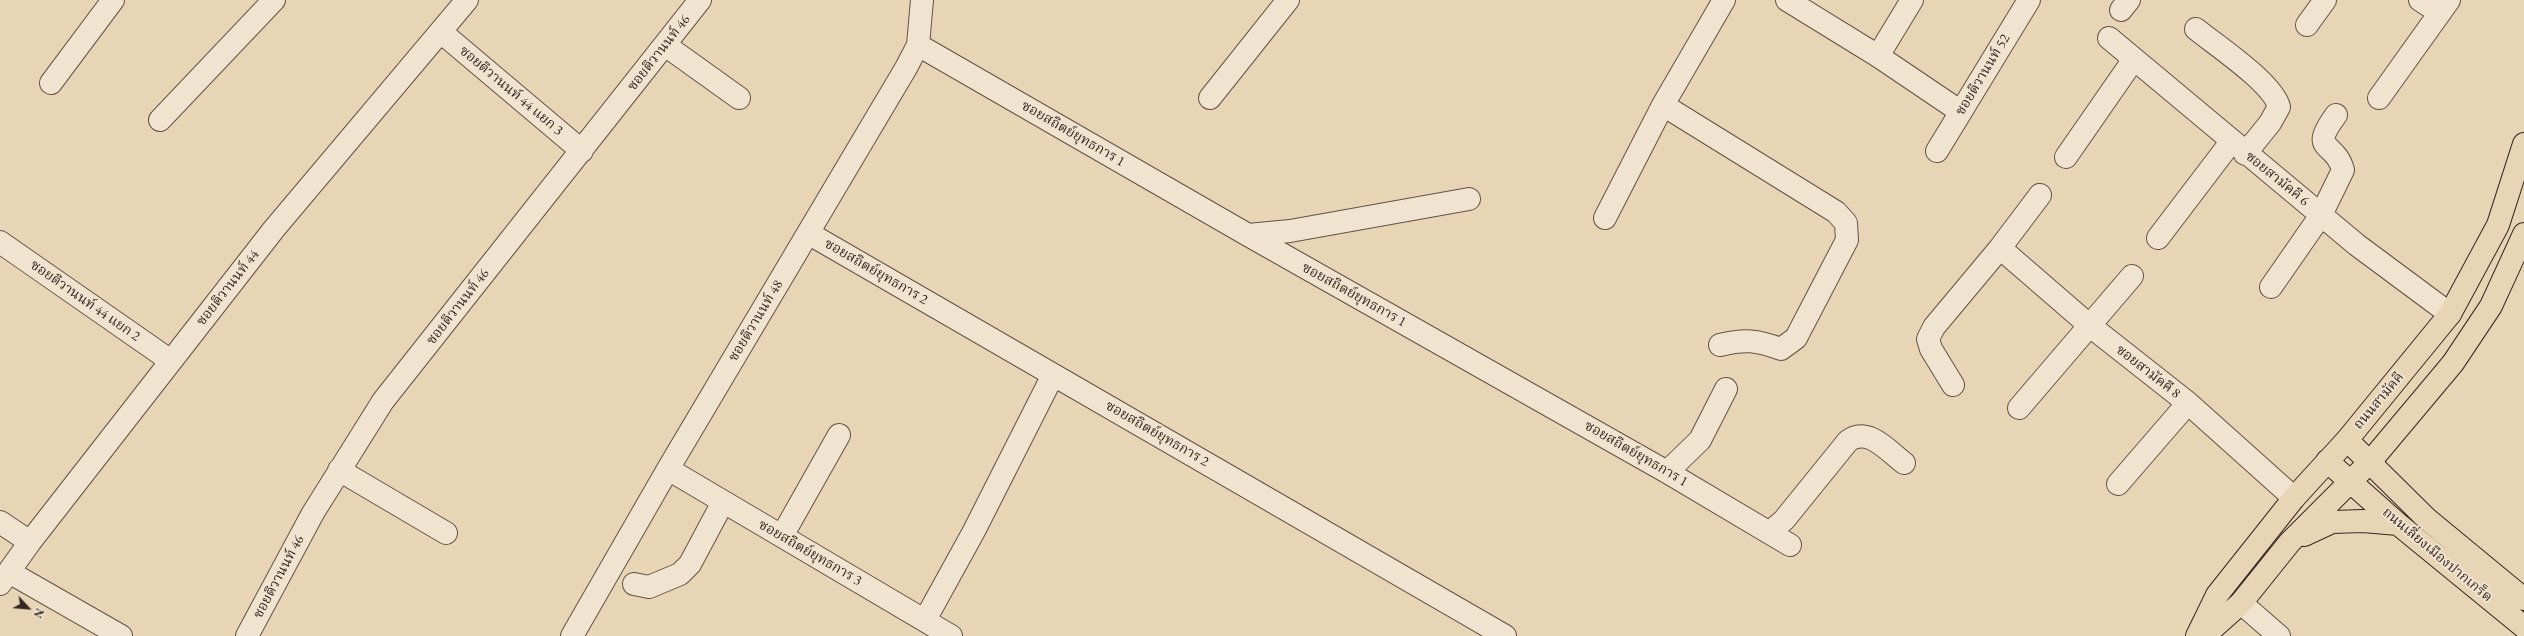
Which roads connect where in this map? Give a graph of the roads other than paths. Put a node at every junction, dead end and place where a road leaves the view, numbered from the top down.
1 (113, 0) edge
2 (274, 0) edge
3 (467, 0) edge
4 (700, 0) edge
5 (922, 0) edge
6 (1288, 0) edge
7 (1724, 0) edge
8 (1788, 0) edge
9 (1912, 0) edge
10 (2029, 0) edge
11 (2325, 0) edge
12 (2420, 0) edge
13 (2444, 7) edge
14 (2307, 25) dead end
15 (2196, 30) dead end
16 (441, 32) junction
17 (2109, 38) dead end
18 (665, 45) junction
19 (918, 45) junction
20 (1878, 56) junction
21 (2134, 59) junction
22 (51, 83) dead end
23 (739, 98) dead end
24 (1210, 98) dead end
25 (2379, 98) dead end
26 (1664, 105) junction
27 (1962, 112) junction
28 (2336, 115) dead end
29 (160, 120) dead end
30 (2524, 144) edge
31 (2238, 148) junction
32 (582, 151) junction
33 (1937, 151) dead end
34 (2066, 157) dead end
35 (2040, 195) dead end
36 (1469, 199) dead end
37 (2321, 215) junction
38 (1605, 218) dead end
39 (808, 233) junction
40 (2524, 234) edge
41 (1248, 235) junction
42 (2158, 238) dead end
43 (0, 242) edge
44 (2000, 248) junction
45 (2132, 276) dead end
46 (2271, 287) dead end
47 (2450, 314) junction
48 (2089, 325) junction
49 (1720, 345) dead end
50 (171, 361) junction
51 (1054, 375) junction
52 (1953, 385) dead end
53 (1726, 389) dead end
54 (2188, 403) junction
55 (2019, 408) dead end
56 (839, 435) dead end
57 (2347, 440) junction
58 (2327, 461) junction
59 (2370, 462) junction
60 (1904, 463) dead end
61 (668, 469) junction
62 (338, 470) junction
63 (1667, 472) junction
64 (2351, 482) junction
65 (2118, 484) dead end
66 (2294, 498) junction
67 (723, 502) junction
68 (0, 522) edge
69 (2398, 524) junction
70 (1770, 532) junction
71 (446, 533) dead end
72 (782, 536) junction
73 (30, 542) junction
74 (2290, 542) junction
75 (1790, 545) dead end
76 (5, 578) edge
77 (634, 584) dead end
78 (2524, 599) edge
79 (2241, 603) junction
80 (925, 620) junction
81 (2524, 627) edge
82 (121, 636) edge
83 (247, 636) edge
84 (572, 636) edge
85 (951, 636) edge
86 (1505, 636) edge
87 (2197, 636) edge
88 (2204, 636) edge
89 (2279, 636) edge

1 - 22 street
2 - 29 street
3 - 16 street, ซอยติวานนท์ 44
4 - 18 street, ซอยติวานนท์ 46
5 - 19 street, ซอยติวานนท์ 48
6 - 24 street
7 - 26 street
8 - 20 street
9 - 20 street
10 - 27 street, ซอยติวานนท์ 52
11 - 14 street
12 - 13 street
13 - 25 street
15 - 31 street
16 - 32 street, ซอยติวานนท์ 44 แยก 3
16 - 50 street, ซอยติวานนท์ 44
17 - 21 street, ซอยสามัคคี 6
18 - 23 street
18 - 32 street, ซอยติวานนท์ 46
19 - 39 street, ซอยติวานนท์ 48
19 - 41 street, ซอยสถิตย์ยุทธการ 1
20 - 27 street
21 - 31 street, ซอยสามัคคี 6
21 - 34 street
26 - 38 street
26 - 49 street
27 - 33 street, ซอยติวานนท์ 52
28 - 37 street
30 - 47 main road, ถนนสามัคคี
31 - 37 street, ซอยสามัคคี 6
31 - 42 street
32 - 62 street, ซอยติวานนท์ 46
35 - 44 street
36 - 41 street
37 - 46 street
37 - 47 street, ซอยสามัคคี 6
39 - 51 street, ซอยสถิตย์ยุทธการ 2
39 - 61 street, ซอยติวานนท์ 48
40 - 59 main road
41 - 63 street, ซอยสถิตย์ยุทธการ 1
43 - 50 street, ซอยติวานนท์ 44 แยก 2
44 - 48 street, ซอยสามัคคี 8
44 - 52 street
45 - 48 street
47 - 57 main road, ถนนสามัคคี
48 - 54 street, ซอยสามัคคี 8
48 - 55 street
50 - 73 street, ซอยติวานนท์ 44
51 - 80 street
51 - 86 street, ซอยสถิตย์ยุทธการ 2
53 - 63 street
54 - 65 street
54 - 66 street, ซอยสามัคคี 8
56 - 72 street
57 - 58 main road, ถนนสามัคคี
57 - 59 main road, ถนนเลี่ยงเมืองปากเกร็ด
58 - 64 main road, ถนนเลี่ยงเมืองปากเกร็ด
58 - 66 main road, ถนนสามัคคี
59 - 64 main road
59 - 78 main road, ถนนเลี่ยงเมืองปากเกร็ด
60 - 70 street
61 - 67 street, ซอยสถิตย์ยุทธการ 3
61 - 84 street, ซอยติวานนท์ 48
62 - 71 street
62 - 83 street, ซอยติวานนท์ 46
63 - 70 street, ซอยสถิตย์ยุทธการ 1
64 - 69 main road, ถนนเลี่ยงเมืองปากเกร็ด
64 - 74 main road
66 - 87 main road, ถนนสามัคคี
67 - 72 street, ซอยสถิตย์ยุทธการ 3
67 - 77 street
68 - 73 street
69 - 74 main road
69 - 81 main road, ถนนเลี่ยงเมืองปากเกร็ด
70 - 75 street, ซอยสถิตย์ยุทธการ 1
72 - 80 street, ซอยสถิตย์ยุทธการ 3
73 - 76 street, ซอยติวานนท์ 44
74 - 79 main road
76 - 82 street
79 - 88 main road
79 - 89 street
80 - 85 street, ซอยสถิตย์ยุทธการ 3

